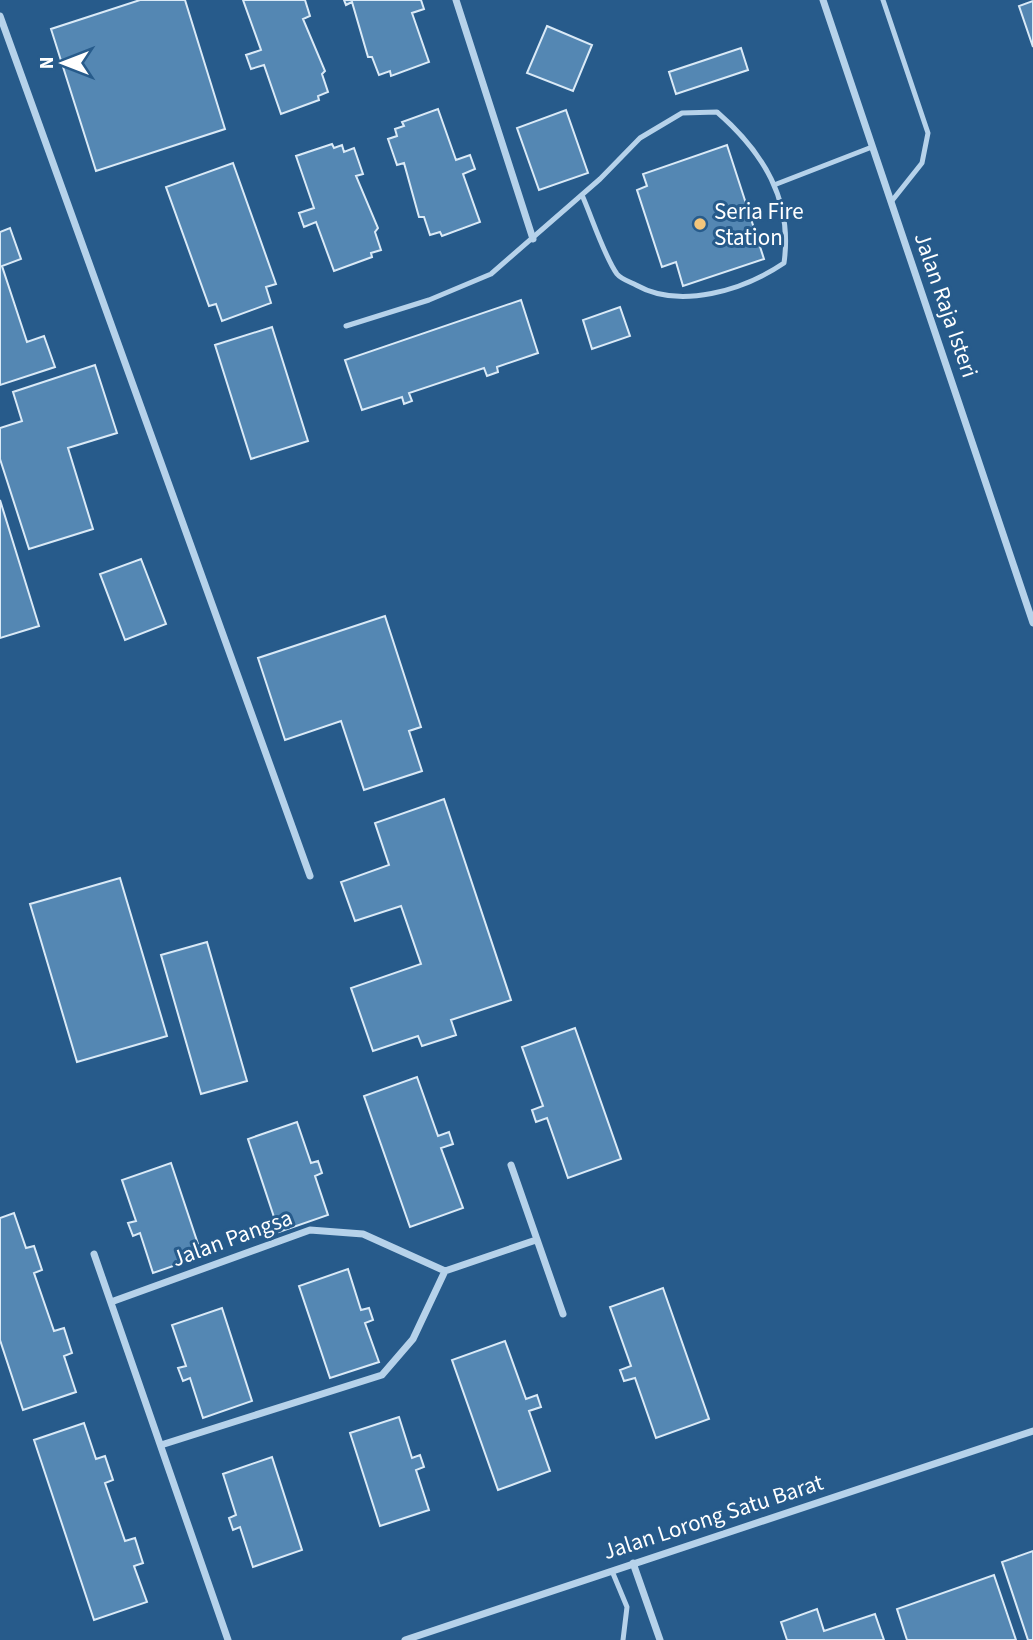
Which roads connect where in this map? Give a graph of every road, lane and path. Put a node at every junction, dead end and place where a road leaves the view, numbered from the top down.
1 (456, 0) edge
2 (823, 0) edge
3 (883, 0) edge
4 (0, 16) edge
5 (872, 147) junction
6 (774, 185) junction
7 (582, 195) junction
8 (891, 202) junction
9 (533, 239) junction
10 (346, 326) dead end
11 (1033, 623) edge
12 (310, 876) dead end
13 (511, 1165) dead end
14 (537, 1240) junction
15 (94, 1254) dead end
16 (445, 1271) junction
17 (111, 1302) junction
18 (563, 1314) dead end
19 (1033, 1431) edge
20 (161, 1445) junction
21 (633, 1563) junction
22 (612, 1571) junction
23 (228, 1640) edge
24 (405, 1640) edge
25 (623, 1640) edge
26 (660, 1640) edge

1 - 9 street
2 - 5 street, Jalan Raja Isteri
3 - 8 lane
4 - 12 street
5 - 6 lane
5 - 8 street, Jalan Raja Isteri
6 - 7 lane
6 - 7 lane
7 - 9 lane
8 - 11 street, Jalan Raja Isteri
9 - 10 lane
13 - 14 street
14 - 16 street
14 - 18 street
15 - 17 street
16 - 17 street, Jalan Pangsa
16 - 20 street
17 - 20 street
19 - 21 street, Jalan Lorong Satu Barat
20 - 23 street
21 - 22 street, Jalan Lorong Satu Barat
21 - 26 street
22 - 24 street, Jalan Lorong Satu Barat
22 - 25 lane

